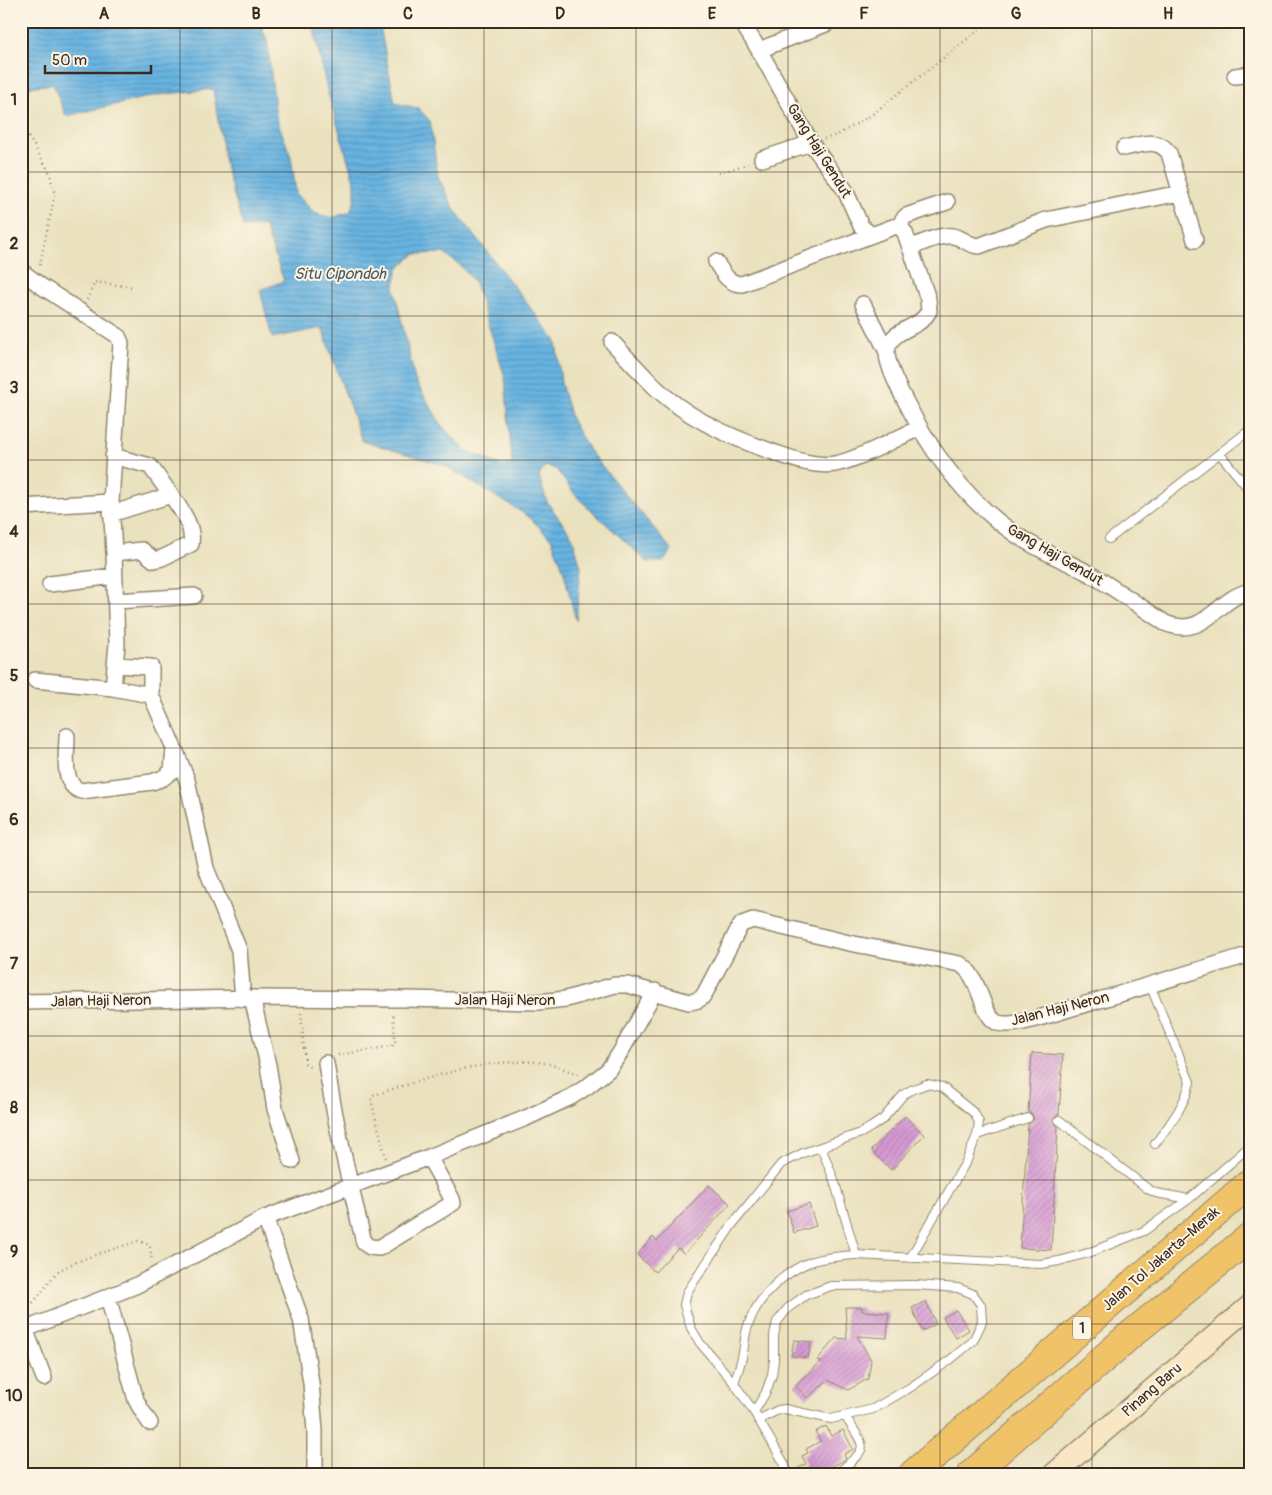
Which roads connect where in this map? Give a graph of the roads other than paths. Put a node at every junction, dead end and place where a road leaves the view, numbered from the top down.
1 (741, 21) edge
2 (828, 23) dead end
3 (759, 50) junction
4 (1251, 74) edge
5 (1235, 76) dead end
6 (811, 144) junction
7 (1124, 148) dead end
8 (762, 159) road end
9 (1180, 193) junction
10 (947, 202) dead end
11 (900, 226) junction
12 (870, 235) junction
13 (1195, 240) dead end
14 (910, 248) junction
15 (716, 262) dead end
16 (21, 271) edge
17 (863, 304) dead end
18 (612, 342) dead end
19 (887, 352) junction
20 (919, 428) junction
21 (1251, 430) edge
22 (1220, 454) junction
23 (113, 456) junction
24 (1251, 492) edge
25 (171, 495) junction
26 (21, 507) edge
27 (111, 508) junction
28 (1109, 539) dead end
29 (114, 553) junction
30 (114, 576) junction
31 (50, 584) dead end
32 (1251, 591) edge
33 (194, 596) dead end
34 (116, 601) junction
35 (115, 665) junction
36 (35, 680) dead end
37 (113, 688) junction
38 (151, 696) junction
39 (67, 736) dead end
40 (174, 748) junction
41 (1251, 954) edge
42 (1150, 985) junction
43 (655, 991) junction
44 (248, 999) junction
45 (21, 1002) edge
46 (326, 1063) road end
47 (1028, 1118) dead end
48 (1059, 1120) dead end
49 (977, 1134) junction
50 (1155, 1144) dead end
51 (1251, 1144) edge
52 (821, 1147) junction
53 (429, 1157) junction
54 (292, 1161) dead end
55 (1251, 1182) edge
56 (351, 1187) junction
57 (1189, 1200) junction
58 (265, 1218) junction
59 (1251, 1236) edge
60 (856, 1255) junction
61 (910, 1258) junction
62 (108, 1297) junction
63 (1251, 1306) edge
64 (23, 1330) edge
65 (44, 1378) dead end
66 (734, 1383) junction
67 (754, 1412) junction
68 (845, 1416) junction
69 (758, 1420) junction
70 (150, 1423) dead end
71 (315, 1474) edge
72 (788, 1474) edge
73 (836, 1474) edge
74 (912, 1474) edge
75 (972, 1474) edge
76 (1054, 1474) edge

1 - 3 street, Gang Haji Gendut
2 - 3 street
3 - 6 street, Gang Haji Gendut
4 - 5 street
6 - 8 street
6 - 12 street, Gang Haji Gendut
7 - 9 street
9 - 13 street
9 - 14 street
10 - 11 street
11 - 12 street
11 - 14 street
12 - 15 street
14 - 19 street
16 - 23 street
17 - 19 street, Gang Haji Gendut
18 - 20 street
19 - 20 street, Gang Haji Gendut
20 - 32 street, Gang Haji Gendut
21 - 22 lane
22 - 24 lane
22 - 28 lane
23 - 25 street
23 - 27 street
25 - 27 street
25 - 29 street
26 - 27 street
27 - 29 street
29 - 30 street
30 - 31 street
30 - 34 street
33 - 34 street
34 - 35 street
35 - 37 street
35 - 38 street
36 - 37 street
37 - 38 street
38 - 40 street
39 - 40 street
40 - 44 street
41 - 42 street, Jalan Haji Neron
42 - 43 street, Jalan Haji Neron
42 - 50 lane
43 - 44 street, Jalan Haji Neron
43 - 53 street
44 - 45 street, Jalan Haji Neron
44 - 54 street
46 - 56 street
47 - 49 lane
48 - 57 lane
49 - 52 lane
49 - 61 lane
51 - 57 lane
52 - 60 lane
52 - 66 lane
53 - 56 street
53 - 56 street
55 - 74 highway, Jalan Tol Jakarta–Merak / 1
56 - 58 street
57 - 61 lane
58 - 62 street
58 - 71 street
59 - 75 highway
60 - 61 lane
60 - 66 lane
62 - 64 street
62 - 70 street
63 - 76 main road, Pinang Baru
64 - 65 street
66 - 67 lane
67 - 68 lane
67 - 69 lane
68 - 69 lane
68 - 73 lane
69 - 72 lane

